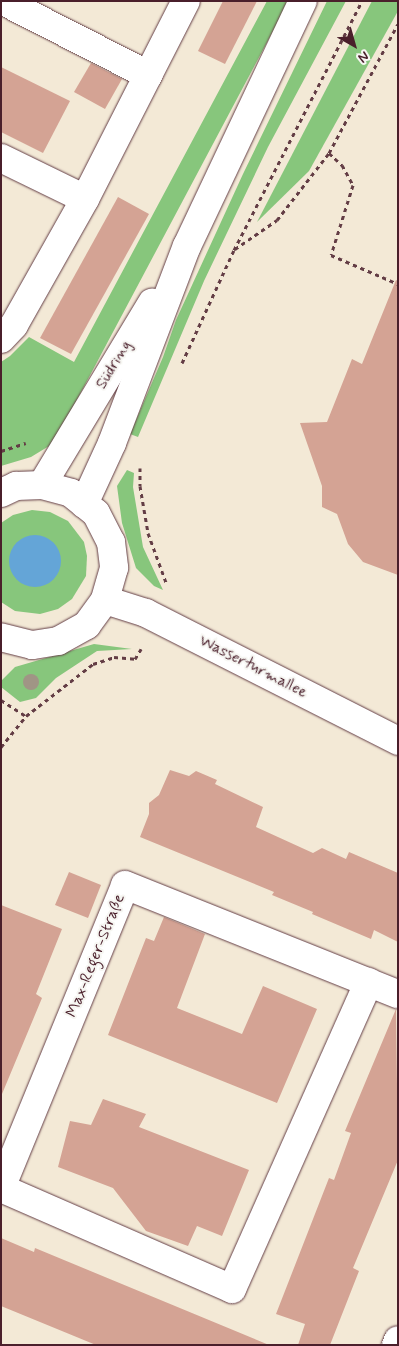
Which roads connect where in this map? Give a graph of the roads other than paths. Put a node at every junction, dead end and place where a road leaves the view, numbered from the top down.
1 (3, 1) edge
2 (186, 1) edge
3 (303, 1) edge
4 (148, 75) junction
5 (1, 158) edge
6 (85, 199) junction
7 (187, 246) junction
8 (1, 339) edge
9 (42, 485) junction
10 (1, 493) edge
11 (84, 504) junction
12 (106, 600) junction
13 (6, 646) edge
14 (398, 741) edge
15 (369, 982) junction
16 (398, 994) edge
17 (1, 1188) edge
18 (398, 1340) edge
19 (396, 1345) edge

1 - 4 street
2 - 4 street
3 - 7 street, Südring
4 - 6 street
5 - 6 street
6 - 8 street
7 - 9 street, Südring
7 - 11 street, Südring
9 - 10 street
9 - 11 street
11 - 12 street
12 - 13 street
12 - 14 street, Wasserturmallee
15 - 16 street, Max-Reger-Straße
15 - 17 street, Max-Reger-Straße
15 - 17 street, Max-Reger-Straße
18 - 19 street

